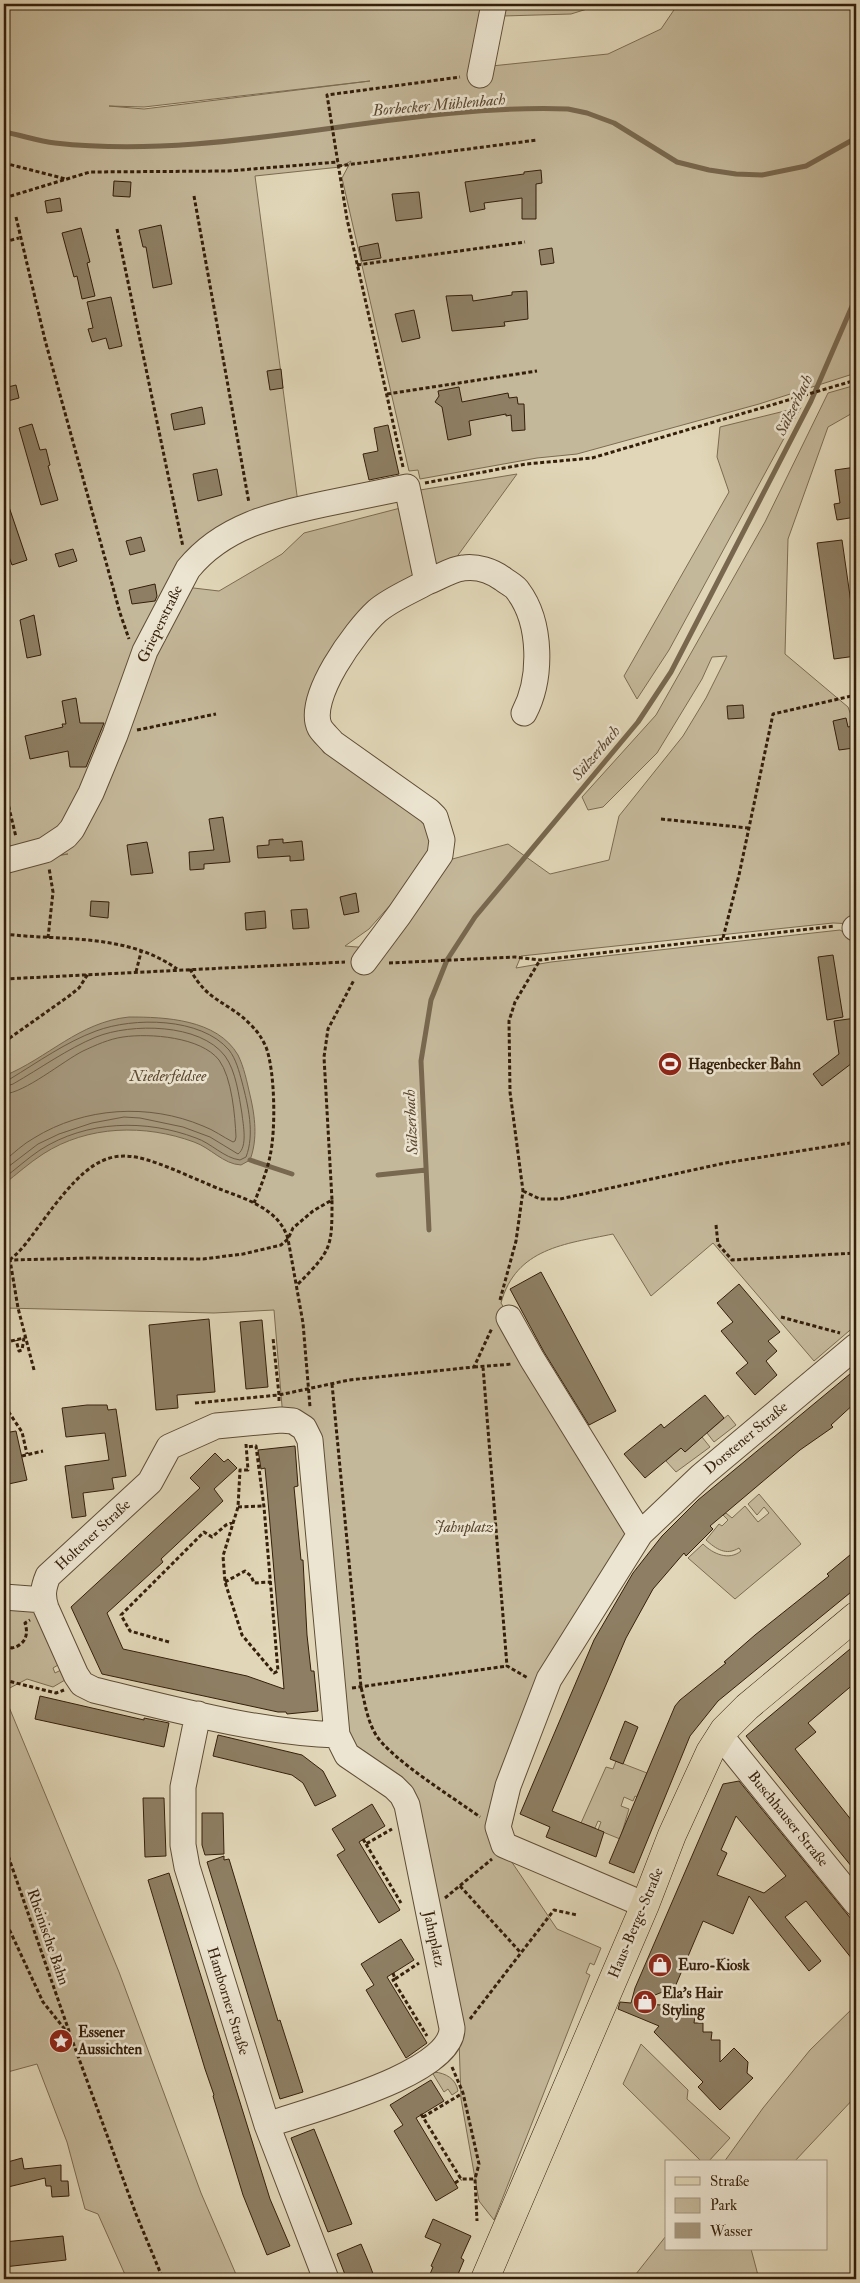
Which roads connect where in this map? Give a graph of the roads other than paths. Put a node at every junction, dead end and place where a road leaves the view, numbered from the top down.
1 (494, 4) edge
2 (480, 74) road end
3 (427, 582) junction
4 (524, 713) dead end
5 (13, 859) edge
6 (374, 963) road end
7 (504, 1311) road end
8 (855, 1347) edge
9 (304, 1428) joint
10 (640, 1534) junction
11 (4, 1597) edge
12 (45, 1604) junction
13 (856, 1616) edge
14 (198, 1714) junction
15 (338, 1735) junction
16 (720, 1735) junction
17 (856, 1903) edge
18 (646, 1905) junction
19 (267, 2125) junction
20 (326, 2279) edge
21 (485, 2279) edge

1 - 2 street
3 - 4 street
3 - 5 street, Grieperstraße
3 - 6 street
7 - 10 street
8 - 10 street, Dorstener Straße
9 - 12 street, Holtener Straße
9 - 15 street, Jahnplatz
10 - 18 street
11 - 12 street
12 - 14 street
13 - 16 main road, Haus-Berge-Straße
14 - 15 street
14 - 19 street, Hamborner Straße
15 - 19 street, Jahnplatz
16 - 17 street, Buschhauser Straße
16 - 18 main road, Haus-Berge-Straße
18 - 21 main road, Haus-Berge-Straße
19 - 20 street, Hamborner Straße

